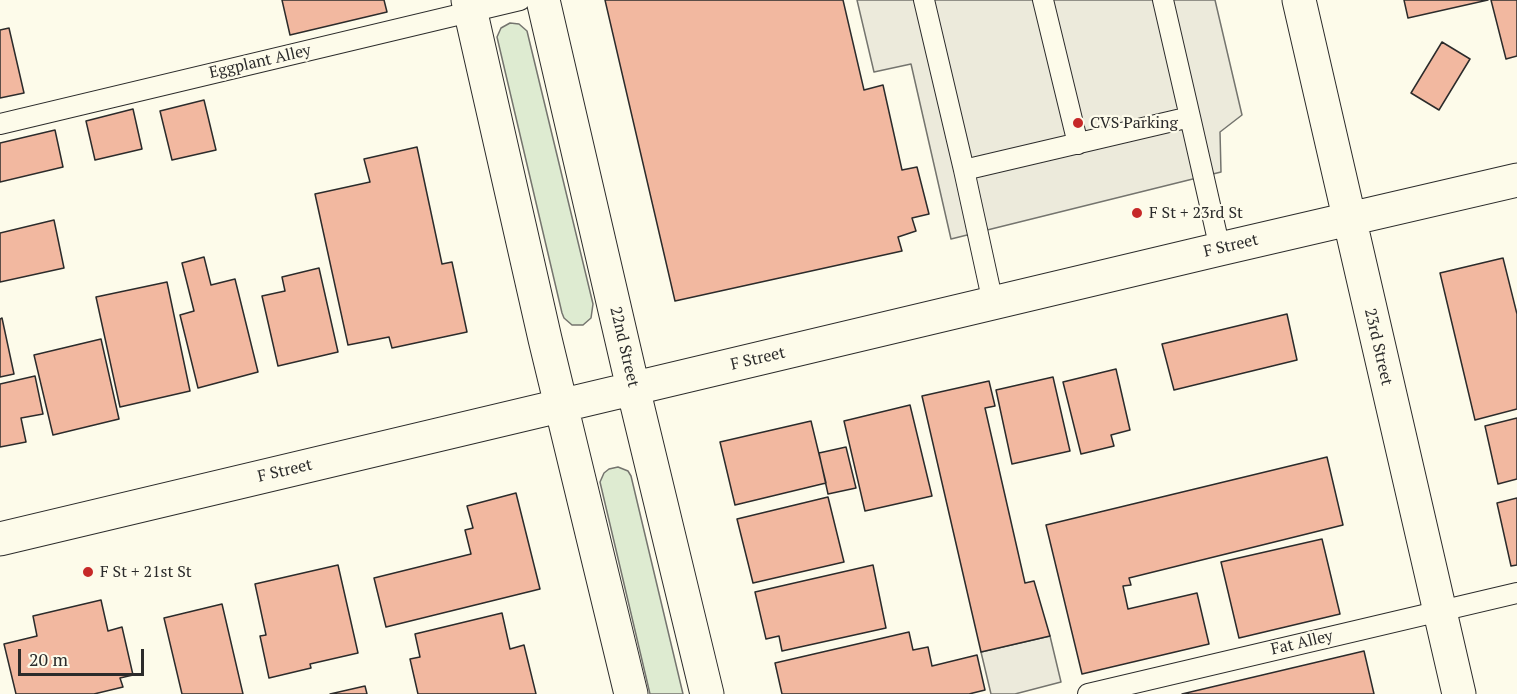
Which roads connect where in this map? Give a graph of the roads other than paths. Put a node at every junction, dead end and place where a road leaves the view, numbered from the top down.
1 (520, 0) edge
2 (543, 0) edge
3 (924, 0) edge
4 (1043, 0) edge
5 (1163, 0) edge
6 (1299, 0) edge
7 (469, 6) edge
8 (1190, 117) junction
9 (0, 124) edge
10 (1078, 144) junction
11 (964, 170) junction
12 (1517, 180) edge
13 (1349, 220) junction
14 (1220, 249) junction
15 (993, 303) junction
16 (633, 388) junction
17 (561, 405) junction
18 (0, 539) edge
19 (1517, 593) edge
20 (1440, 612) junction
21 (631, 694) edge
22 (707, 694) edge
23 (1088, 694) edge
24 (1459, 694) edge

1 - 7 lane, Eggplant Alley
2 - 16 street, 22nd Street
3 - 11 lane
4 - 10 lane
5 - 8 lane
6 - 13 street, 23rd Street
7 - 9 lane, Eggplant Alley
7 - 17 street
8 - 10 lane
8 - 14 lane
10 - 11 lane
11 - 15 lane
12 - 13 street, F Street
13 - 14 street, F Street
13 - 20 street, 23rd Street
14 - 15 street, F Street
15 - 16 street, F Street
16 - 17 street, F Street
16 - 22 street, 22nd Street
17 - 18 street, F Street
17 - 21 street
19 - 20 lane, Fat Alley
20 - 23 lane, Fat Alley
20 - 24 street, 23rd Street

